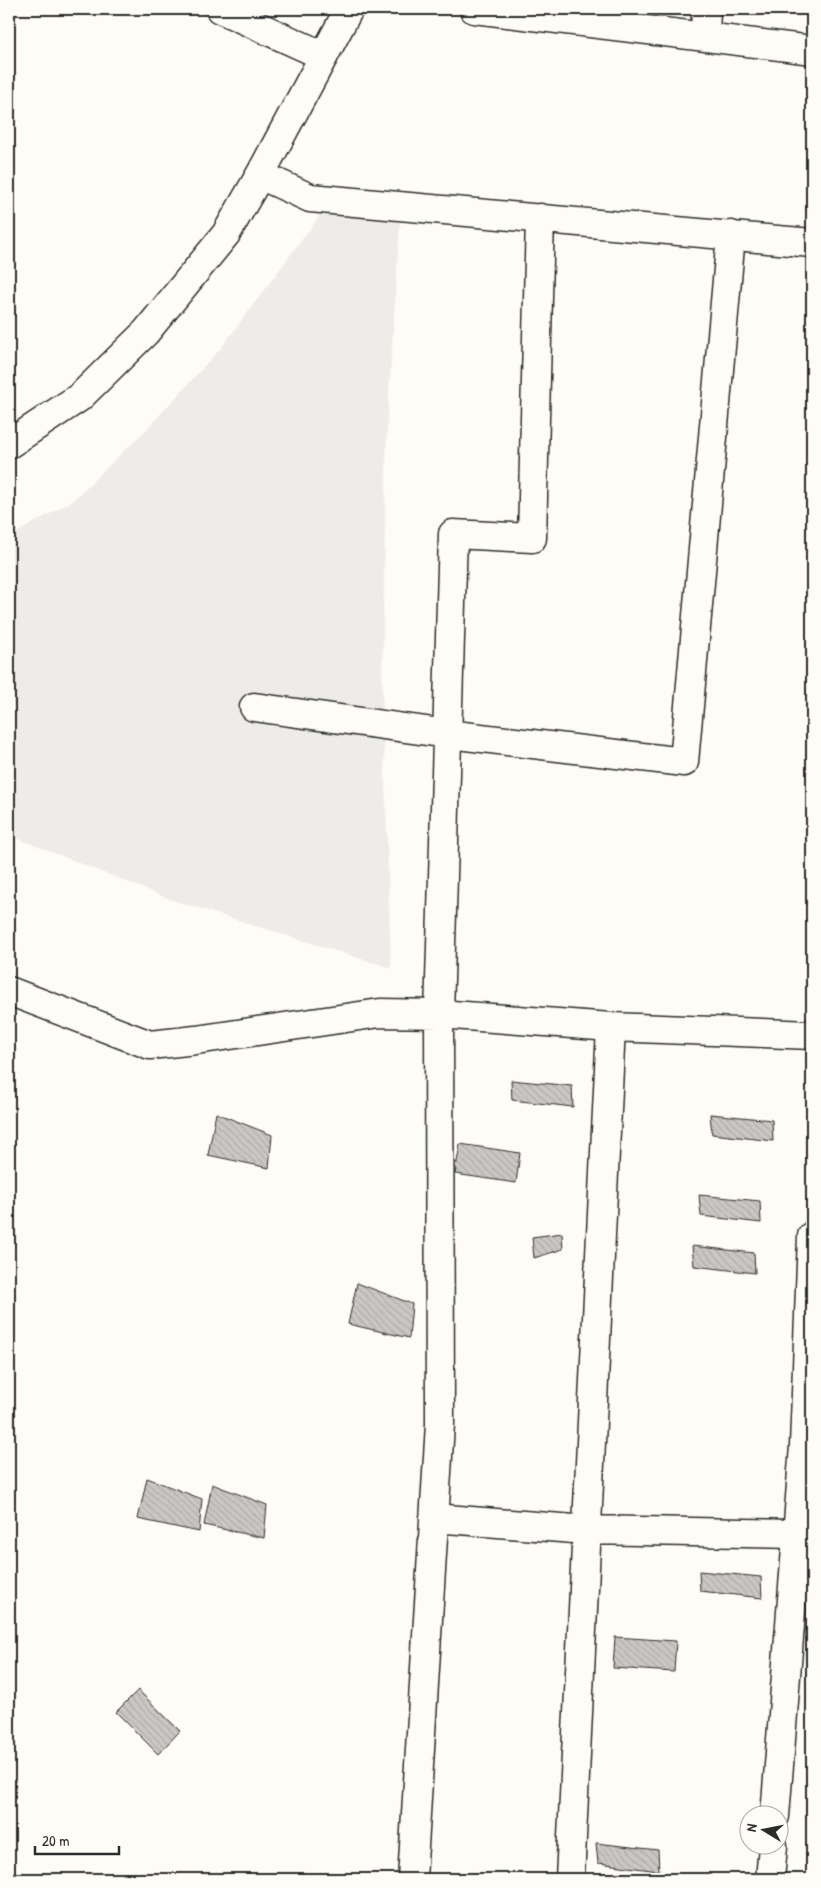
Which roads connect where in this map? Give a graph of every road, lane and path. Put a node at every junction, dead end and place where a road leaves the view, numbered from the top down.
1 (220, 9) edge
2 (348, 9) edge
3 (474, 9) edge
4 (706, 9) edge
5 (527, 12) edge
6 (704, 37) junction
7 (812, 50) edge
8 (324, 56) junction
9 (260, 175) junction
10 (540, 218) junction
11 (731, 235) junction
12 (812, 243) edge
13 (9, 444) edge
14 (254, 707) dead end
15 (448, 734) junction
16 (9, 991) edge
17 (439, 1014) junction
18 (611, 1027) junction
19 (812, 1035) edge
20 (812, 1236) edge
21 (808, 1446) edge
22 (434, 1518) junction
23 (587, 1530) junction
24 (797, 1534) junction
25 (776, 1806) edge
26 (772, 1856) edge
27 (412, 1879) edge
28 (570, 1879) edge
29 (770, 1879) edge

1 - 8 street
2 - 8 street
3 - 5 street
4 - 6 street
5 - 6 street
6 - 7 street
8 - 9 street
9 - 10 street
9 - 13 street
10 - 11 street
10 - 15 street
11 - 12 street
11 - 15 street
14 - 15 street
15 - 17 street
16 - 17 street
17 - 18 street
17 - 22 street
18 - 19 street
18 - 23 street
20 - 21 street
21 - 24 street
22 - 23 street
22 - 27 street
23 - 24 street
23 - 28 street
24 - 25 street
26 - 29 street

